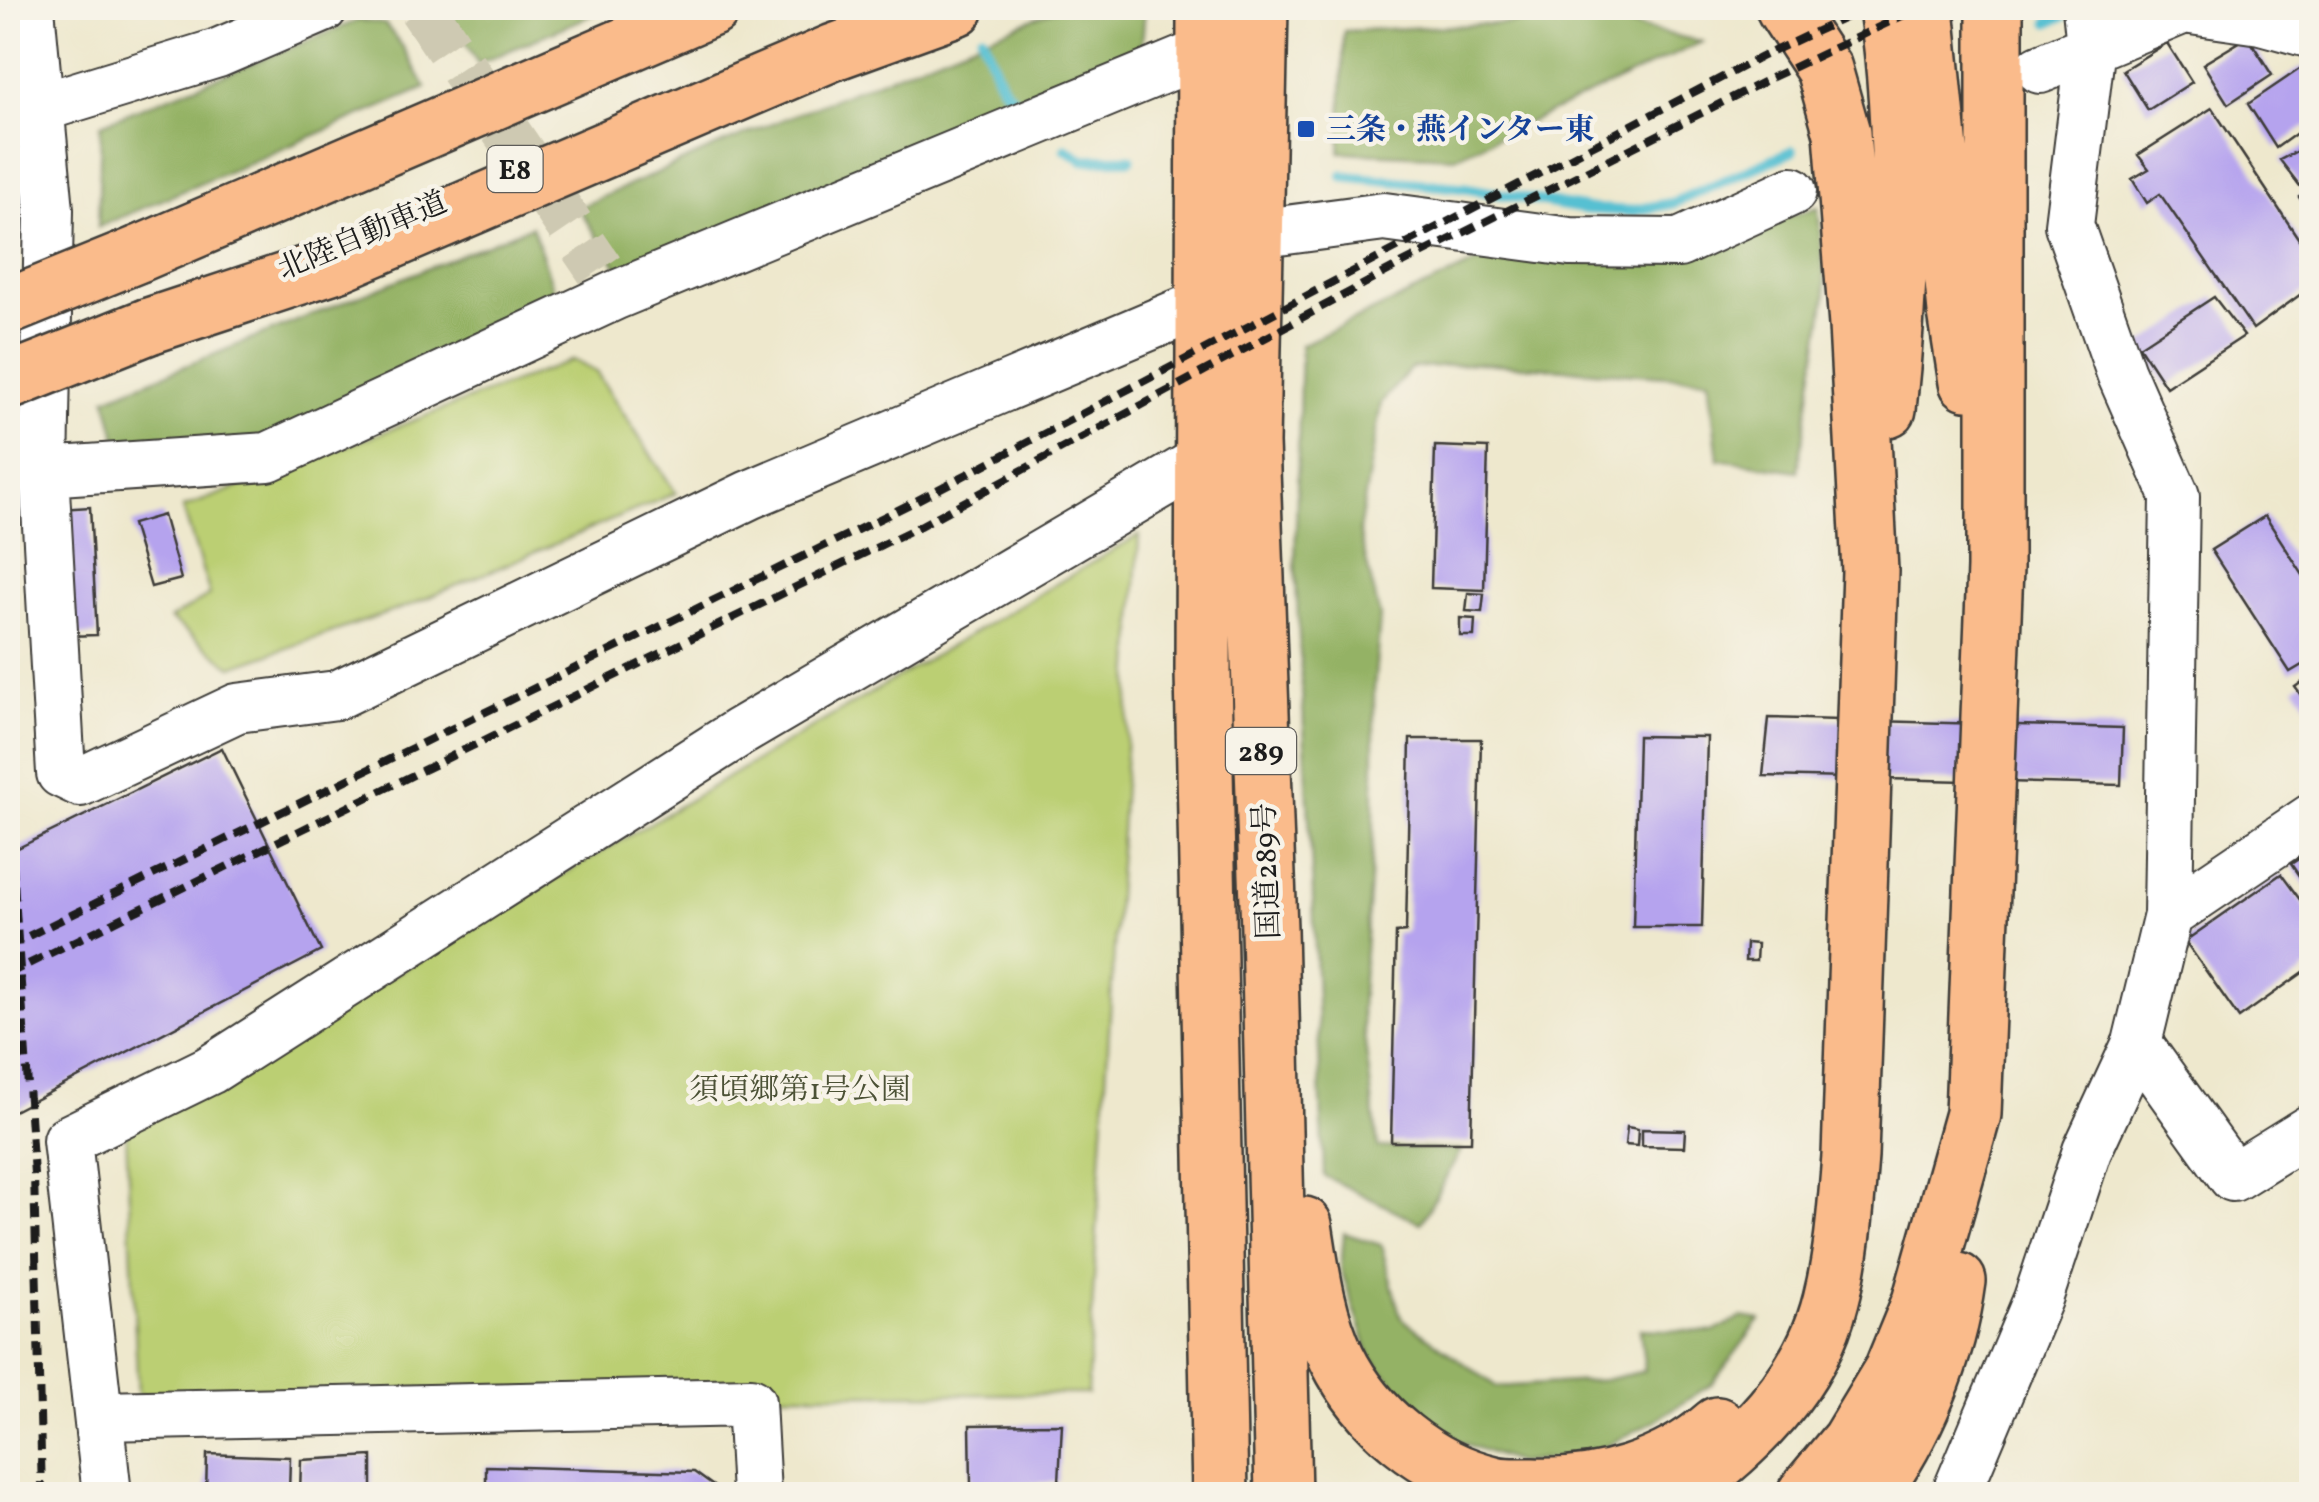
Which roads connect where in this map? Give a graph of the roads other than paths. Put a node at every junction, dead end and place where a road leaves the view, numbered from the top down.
1 (30, 8) edge
2 (324, 8) edge
3 (712, 8) edge
4 (879, 8) edge
5 (956, 8) edge
6 (1260, 8) edge
7 (1784, 8) edge
8 (1887, 8) edge
9 (1926, 8) edge
10 (1994, 8) edge
11 (2262, 12) edge
12 (2089, 28) edge
13 (1204, 30) edge
14 (2312, 34) edge
15 (2040, 69) dead end
16 (39, 108) junction
17 (1792, 191) dead end
18 (1256, 234) junction
19 (1204, 303) junction
20 (8, 306) edge
21 (149, 326) junction
22 (8, 382) edge
23 (1202, 460) junction
24 (44, 472) junction
25 (1994, 568) junction
26 (1870, 571) junction
27 (2312, 818) edge
28 (2168, 915) junction
29 (1269, 928) junction
30 (2137, 1043) junction
31 (1973, 1114) junction
32 (2312, 1128) edge
33 (1844, 1233) junction
34 (100, 1416) junction
35 (107, 1494) edge
36 (756, 1494) edge
37 (1220, 1494) edge
38 (1284, 1494) edge
39 (1678, 1494) edge
40 (1805, 1494) edge
41 (1872, 1494) edge
42 (1956, 1494) edge

1 - 16 street
2 - 16 street
3 - 20 highway, E8, bridge
4 - 21 highway, 北陸自動車道 / E8
5 - 21 highway
6 - 18 highway, 国道289号 / 289
7 - 26 highway
8 - 26 highway
9 - 25 highway
10 - 25 highway
11 - 12 street
11 - 14 street
12 - 15 street
12 - 28 street
13 - 19 highway, 国道289号 / 289
13 - 24 street
16 - 24 street
17 - 18 street
18 - 29 highway, 国道289号 / 289
19 - 23 highway, 国道289号 / 289
19 - 24 street
21 - 22 highway, 北陸自動車道 / E8, bridge
23 - 34 street
23 - 37 highway, 国道289号 / 289
25 - 31 highway
26 - 33 highway
27 - 28 street
28 - 30 street
29 - 33 highway
29 - 38 highway, 国道289号 / 289
30 - 32 street
30 - 42 street
31 - 40 highway
31 - 41 highway
33 - 39 highway
34 - 35 street
34 - 36 street

